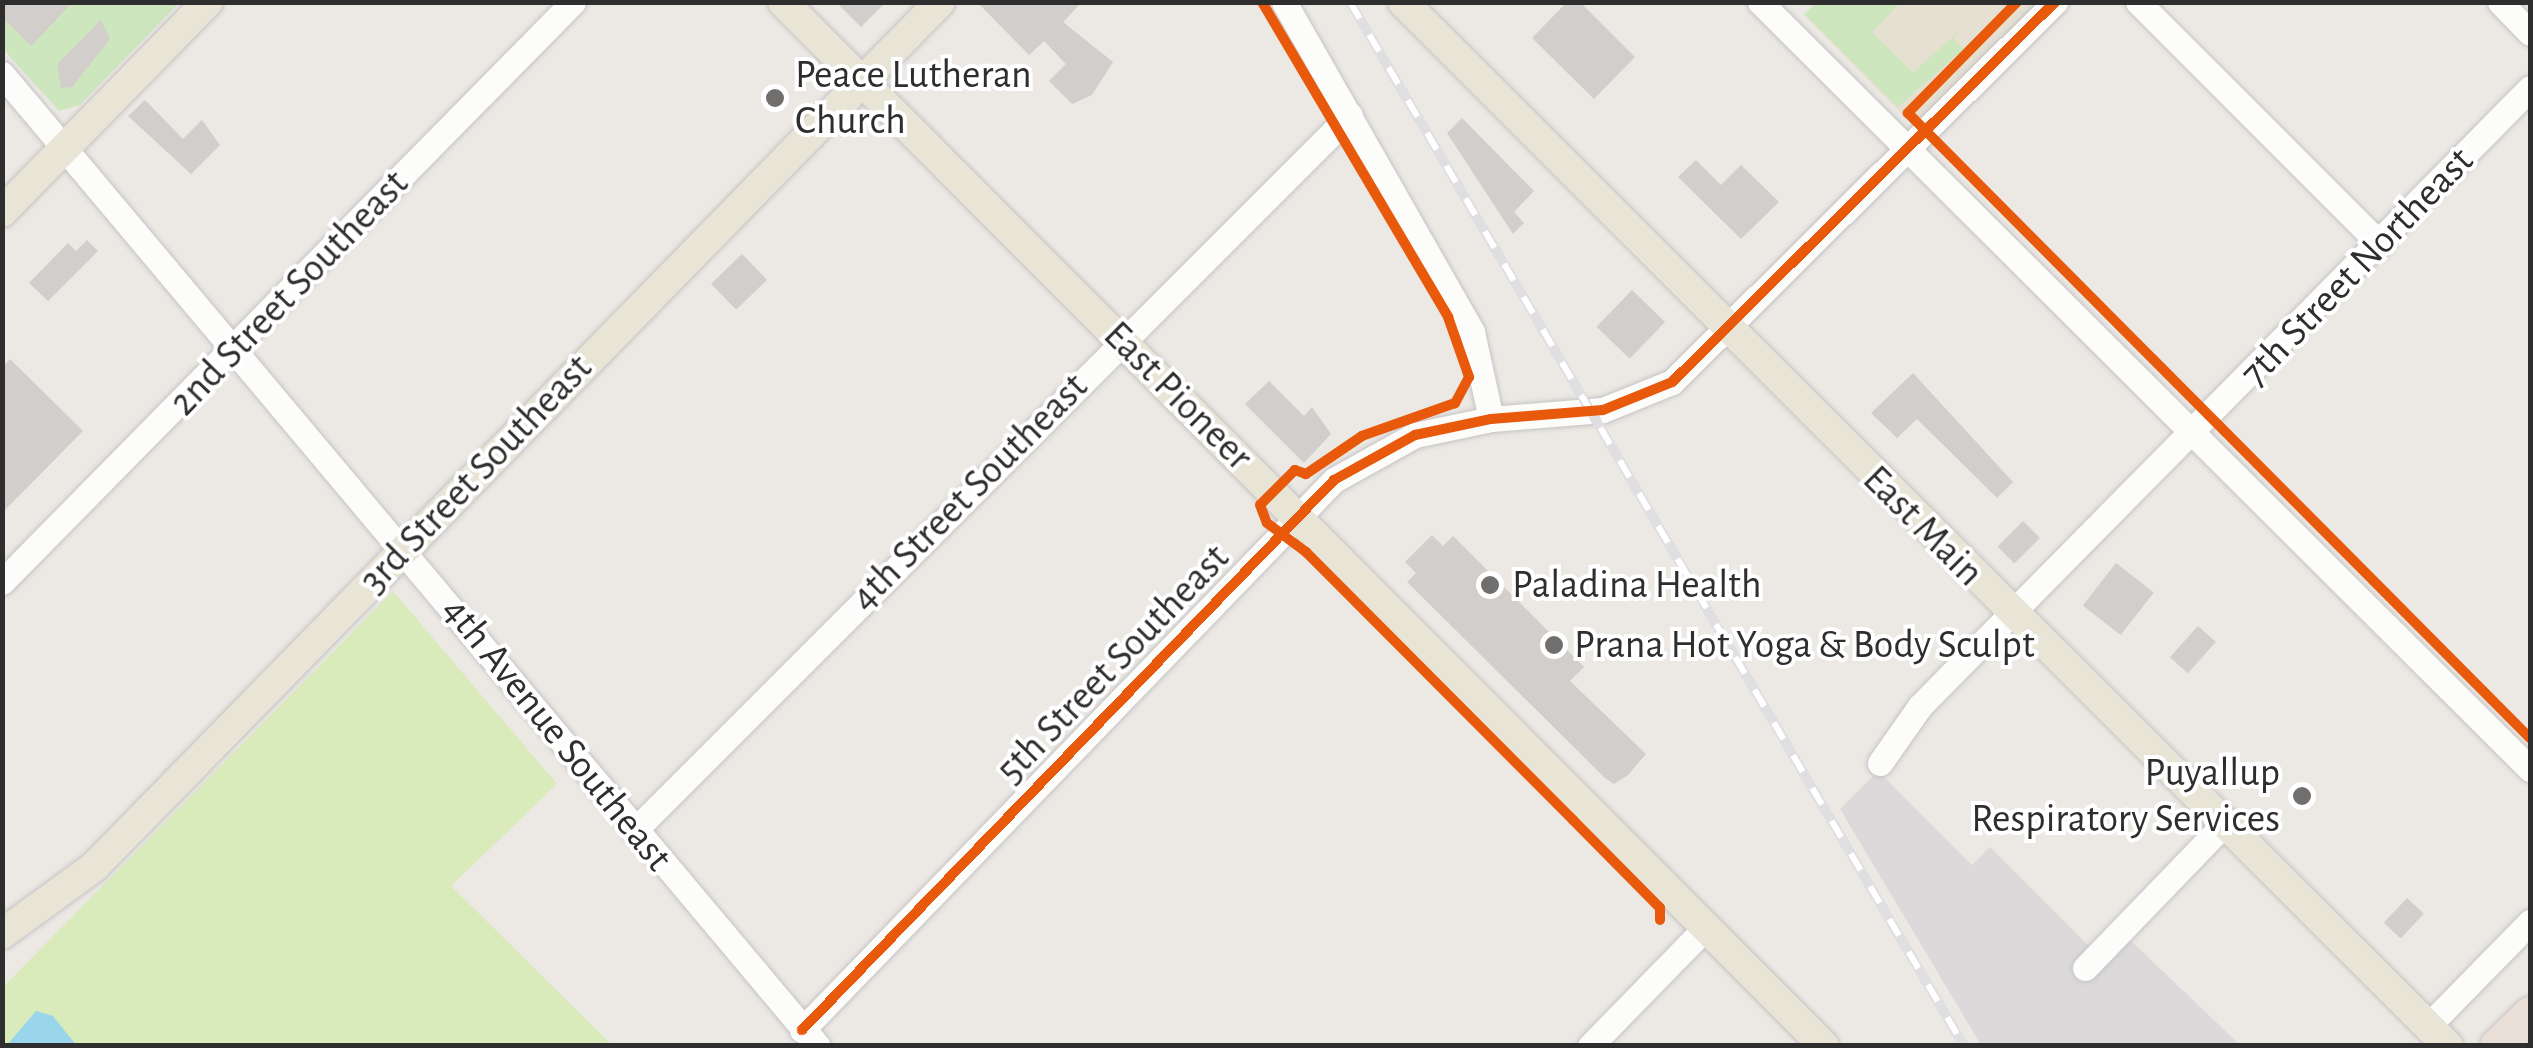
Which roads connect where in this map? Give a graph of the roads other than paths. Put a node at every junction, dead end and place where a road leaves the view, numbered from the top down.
1 (208, 2) edge
2 (573, 2) edge
3 (784, 2) edge
4 (940, 2) edge
5 (1284, 2) edge
6 (1403, 2) edge
7 (1760, 2) edge
8 (2055, 2) edge
9 (2138, 2) edge
10 (2500, 2) edge
11 (2530, 33) edge
12 (2, 74) edge
13 (862, 82) junction
14 (2530, 88) edge
15 (1350, 115) junction
16 (64, 148) junction
17 (1910, 150) junction
18 (2, 212) edge
19 (2380, 244) junction
20 (1728, 332) junction
21 (1121, 338) junction
22 (234, 349) junction
23 (1491, 419) junction
24 (2194, 433) junction
25 (1298, 516) junction
26 (404, 547) junction
27 (2, 582) edge
28 (2014, 616) junction
29 (1880, 763) dead end
30 (2530, 769) edge
31 (2224, 824) junction
32 (634, 830) junction
33 (2530, 922) edge
34 (1706, 927) junction
35 (2, 934) edge
36 (2085, 968) dead end
37 (2530, 1014) edge
38 (810, 1038) edge
39 (2438, 1039) edge
40 (1590, 1046) edge
41 (1824, 1046) edge
42 (2497, 1046) edge

1 - 16 main road
2 - 22 street, 2nd Street Southeast
3 - 13 main road, East Pioneer
4 - 13 main road, 3rd Street Southeast
5 - 15 street
6 - 20 main road, East Main
7 - 17 street
8 - 17 street, 5th Street Southeast
9 - 19 street
10 - 11 street
12 - 16 street, 4th Avenue Southeast
13 - 21 main road, East Pioneer
13 - 26 main road, 3rd Street Southeast
14 - 19 street, 7th Street Northeast
15 - 21 street, 4th Street Southeast
15 - 23 street
16 - 18 main road
16 - 22 street, 4th Avenue Southeast
17 - 20 street, 5th Street Southeast
17 - 24 street
19 - 24 street, 7th Street Northeast
20 - 23 street, 5th Street Southeast
20 - 28 main road, East Main
21 - 25 main road, East Pioneer
21 - 32 street, 4th Street Southeast
22 - 26 street, 4th Avenue Southeast
22 - 27 street, 2nd Street Southeast
23 - 25 street, 5th Street Southeast
24 - 28 street, 7th Street Northeast
24 - 30 street
25 - 34 main road, East Pioneer
25 - 38 street, 5th Street Southeast
26 - 32 street, 4th Avenue Southeast
26 - 35 main road, 3rd Street Southeast
28 - 29 street, 7th Street Northeast
28 - 31 main road, East Main
31 - 36 street
31 - 39 main road, East Main
32 - 38 street, 4th Avenue Southeast
33 - 39 street
34 - 40 street
34 - 41 main road, East Pioneer
37 - 42 highway

